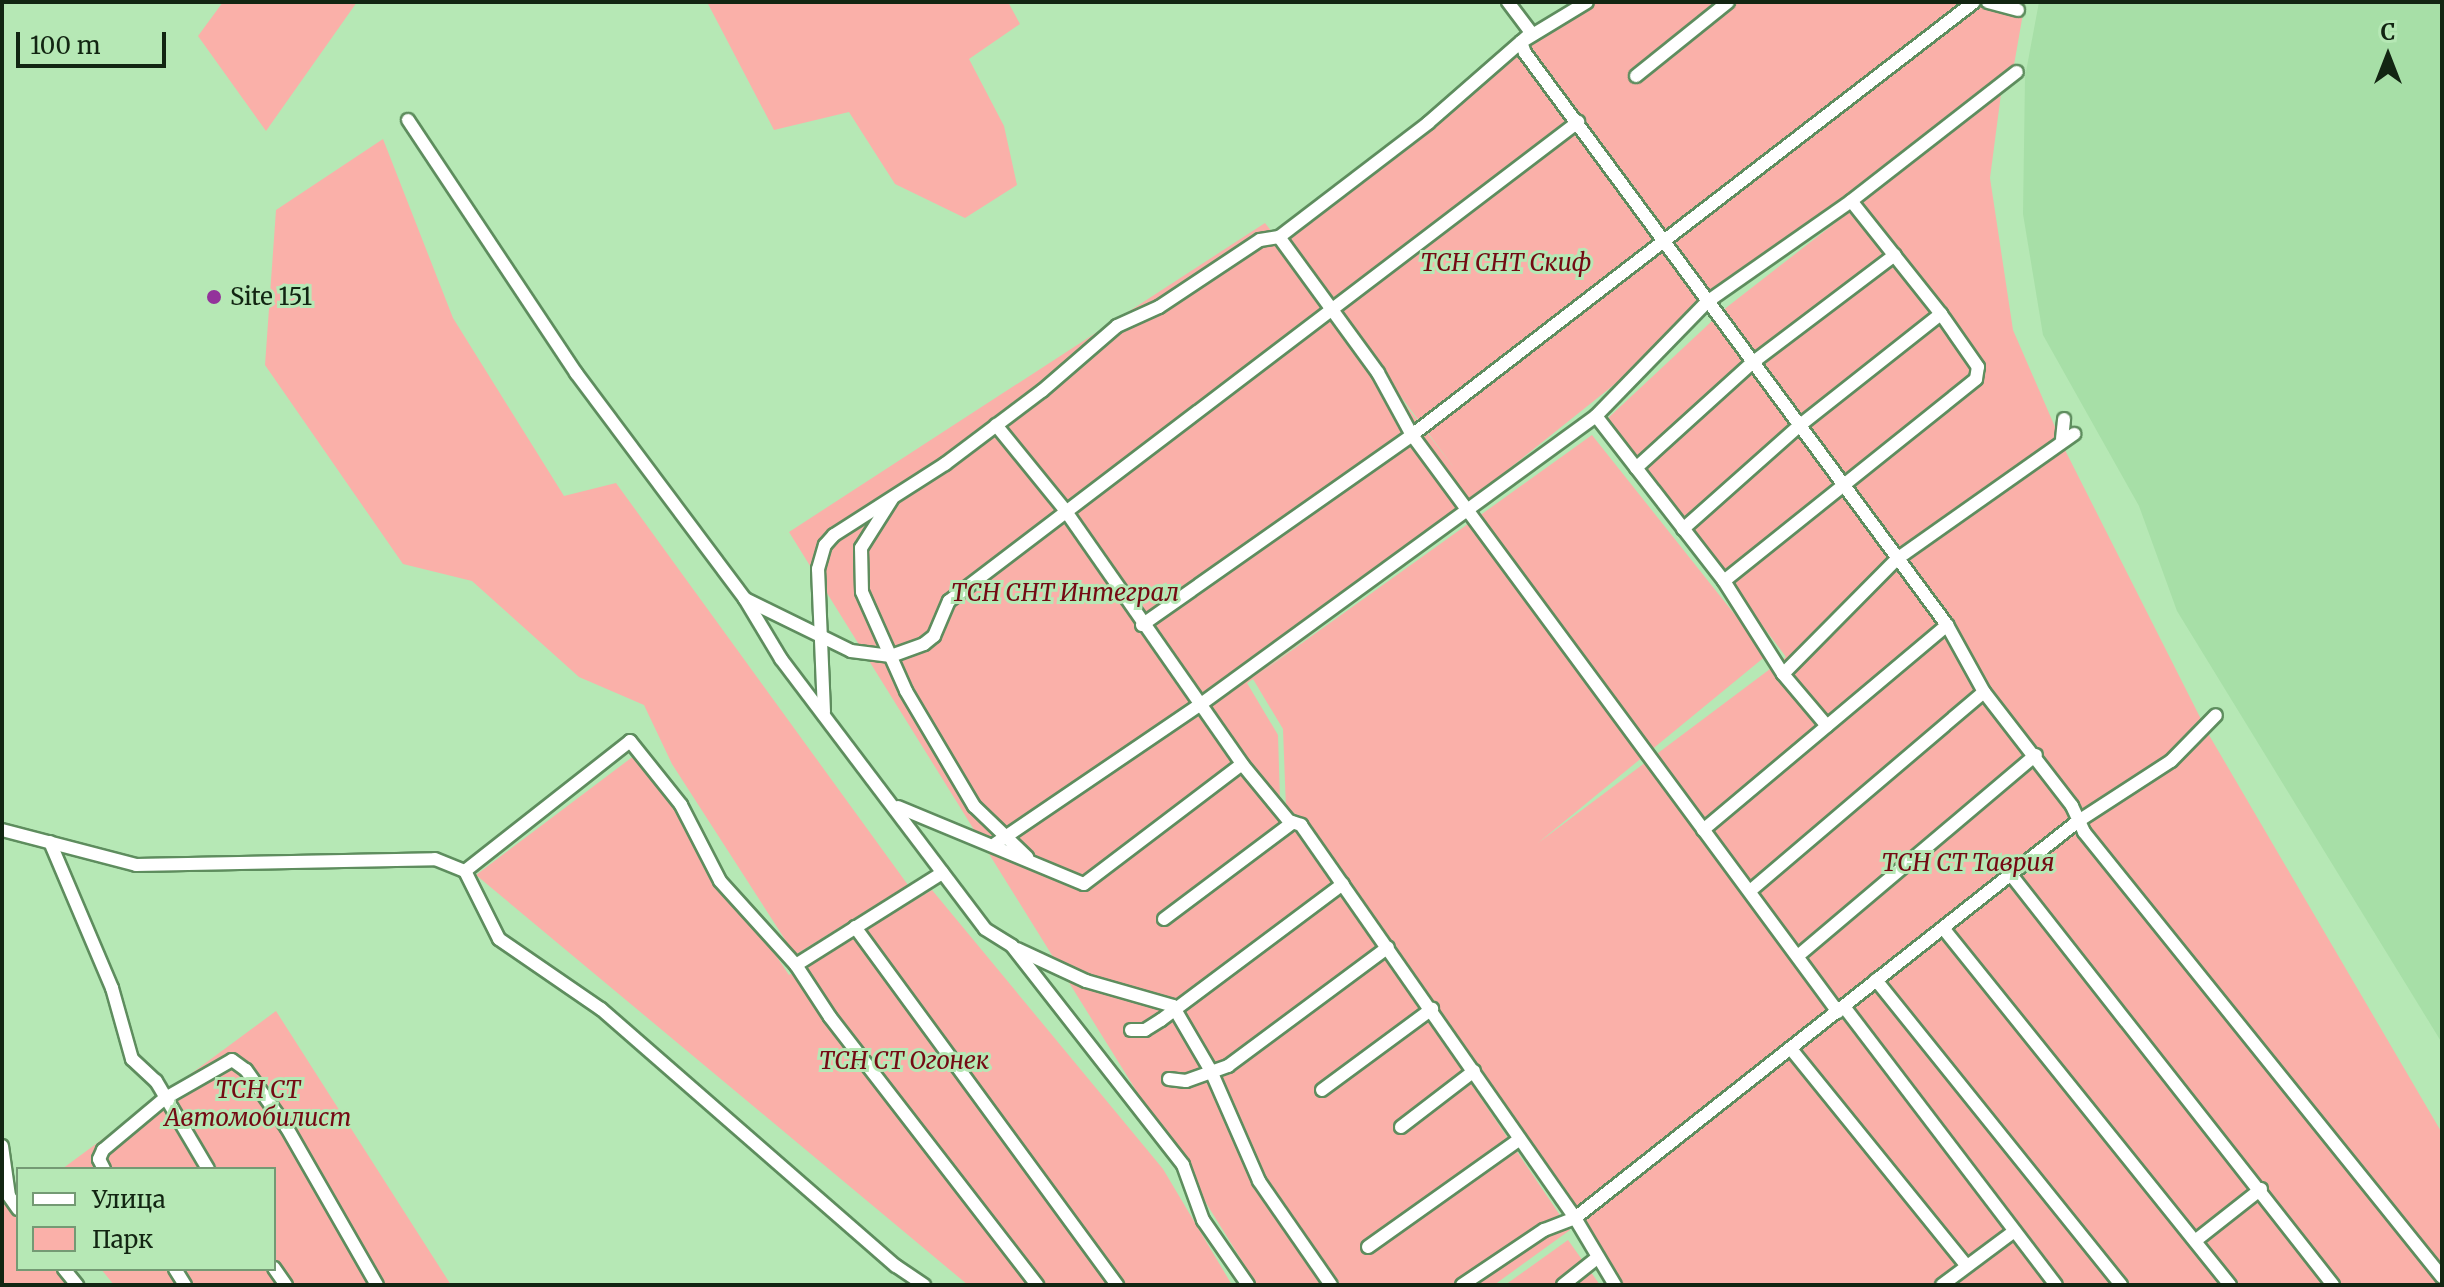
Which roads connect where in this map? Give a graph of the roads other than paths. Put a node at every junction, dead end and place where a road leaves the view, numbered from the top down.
1 (1508, 2) edge
2 (1587, 2) edge
3 (1728, 2) edge
4 (1974, 2) edge
5 (1988, 2) edge
6 (2018, 10) dead end
7 (1521, 42) junction
8 (2017, 72) dead end
9 (1636, 76) dead end
10 (408, 120) dead end
11 (1578, 122) junction
12 (1851, 201) junction
13 (1279, 237) junction
14 (1663, 245) junction
15 (1895, 255) junction
16 (1707, 302) junction
17 (1330, 307) junction
18 (1941, 314) junction
19 (1752, 363) junction
20 (1596, 416) junction
21 (2064, 419) dead end
22 (996, 425) junction
23 (1799, 426) junction
24 (1412, 435) junction
25 (1636, 468) junction
26 (1843, 485) junction
27 (897, 493) junction
28 (1467, 508) junction
29 (1065, 510) junction
30 (1683, 529) junction
31 (1897, 559) junction
32 (1724, 581) junction
33 (745, 599) junction
34 (1142, 625) junction
35 (1947, 625) junction
36 (819, 639) junction
37 (891, 656) junction
38 (1783, 674) junction
39 (1984, 692) junction
40 (1201, 704) junction
41 (824, 712) junction
42 (2216, 715) dead end
43 (1827, 726) junction
44 (2036, 755) junction
45 (1242, 764) junction
46 (897, 807) junction
47 (1293, 822) junction
48 (2077, 822) junction
49 (2, 830) edge
50 (1703, 830) junction
51 (1007, 838) junction
52 (50, 842) junction
53 (995, 844) junction
54 (1027, 857) junction
55 (465, 871) junction
56 (942, 873) junction
57 (2012, 876) junction
58 (1343, 884) junction
59 (1750, 891) junction
60 (1164, 919) dead end
61 (855, 927) junction
62 (1943, 928) junction
63 (1012, 946) junction
64 (1388, 947) junction
65 (1799, 955) junction
66 (796, 965) junction
67 (1876, 980) junction
68 (1173, 1006) junction
69 (1432, 1009) junction
70 (1842, 1010) junction
71 (1131, 1030) dead end
72 (1791, 1049) junction
73 (1211, 1071) junction
74 (1474, 1071) junction
75 (1169, 1079) dead end
76 (1322, 1090) dead end
77 (164, 1099) junction
78 (1401, 1127) dead end
79 (1520, 1139) junction
80 (2, 1146) edge
81 (104, 1167) edge
82 (207, 1167) edge
83 (2261, 1189) junction
84 (16, 1206) edge
85 (1575, 1218) junction
86 (2013, 1232) junction
87 (2195, 1241) junction
88 (1368, 1247) dead end
89 (1597, 1258) junction
90 (1966, 1265) junction
91 (2442, 1277) edge
92 (377, 1285) edge
93 (924, 1285) edge
94 (1037, 1285) edge
95 (1117, 1285) edge
96 (1248, 1285) edge
97 (1331, 1285) edge
98 (1462, 1285) edge
99 (1563, 1285) edge
100 (1615, 1285) edge
101 (1942, 1285) edge
102 (2056, 1285) edge
103 (2121, 1285) edge
104 (2230, 1285) edge
105 (2333, 1285) edge

1 - 7 street
2 - 7 street
3 - 9 street
4 - 14 street
5 - 6 street
7 - 11 street
7 - 13 street
8 - 12 street
10 - 33 street
11 - 14 street
11 - 17 street
12 - 15 street
12 - 16 street
13 - 17 street
13 - 22 street
14 - 16 street
14 - 24 street
15 - 18 street
15 - 19 street
16 - 19 street
16 - 20 street
17 - 24 street
17 - 29 street
18 - 23 street
18 - 26 street
19 - 23 street
19 - 25 street
20 - 25 street
20 - 28 street
21 - 31 street
22 - 27 street
22 - 29 street
23 - 26 street
23 - 30 street
24 - 28 street
24 - 34 street
25 - 30 street
26 - 31 street
26 - 32 street
27 - 36 street
27 - 37 street
28 - 40 street
28 - 50 street
29 - 34 street
29 - 37 street
30 - 32 street
31 - 35 street
31 - 38 street
32 - 38 street
33 - 36 street
33 - 41 street
34 - 40 street
35 - 39 street
35 - 43 street
36 - 37 street
36 - 41 street
37 - 51 street
38 - 43 street
39 - 44 street
39 - 59 street
40 - 45 street
40 - 51 street
41 - 46 street
42 - 48 street
43 - 50 street
44 - 48 street
44 - 65 street
45 - 47 street
45 - 54 street
46 - 53 street
46 - 56 street
47 - 58 street
47 - 60 street
48 - 57 street
48 - 91 street
49 - 52 street
50 - 59 street
51 - 53 street
51 - 54 street
52 - 55 street
52 - 77 street
53 - 54 street
55 - 66 street
55 - 93 street
56 - 61 street
56 - 63 street
57 - 62 street
57 - 83 street
58 - 64 street
58 - 68 street
59 - 65 street
61 - 66 street
61 - 95 street
62 - 67 street
62 - 87 street
63 - 68 street
63 - 96 street
64 - 69 street
64 - 73 street
65 - 70 street
66 - 94 street
67 - 70 street
67 - 103 street
68 - 71 street
68 - 73 street
69 - 74 street
69 - 76 street
70 - 72 street
70 - 86 street
72 - 85 street
72 - 90 street
73 - 75 street
73 - 97 street
74 - 78 street
74 - 79 street
77 - 81 street
77 - 82 street
77 - 92 street
79 - 85 street
79 - 88 street
80 - 84 street
83 - 87 street
83 - 105 street
85 - 89 street
85 - 98 street
86 - 90 street
86 - 102 street
87 - 104 street
89 - 99 street
89 - 100 street
90 - 101 street

